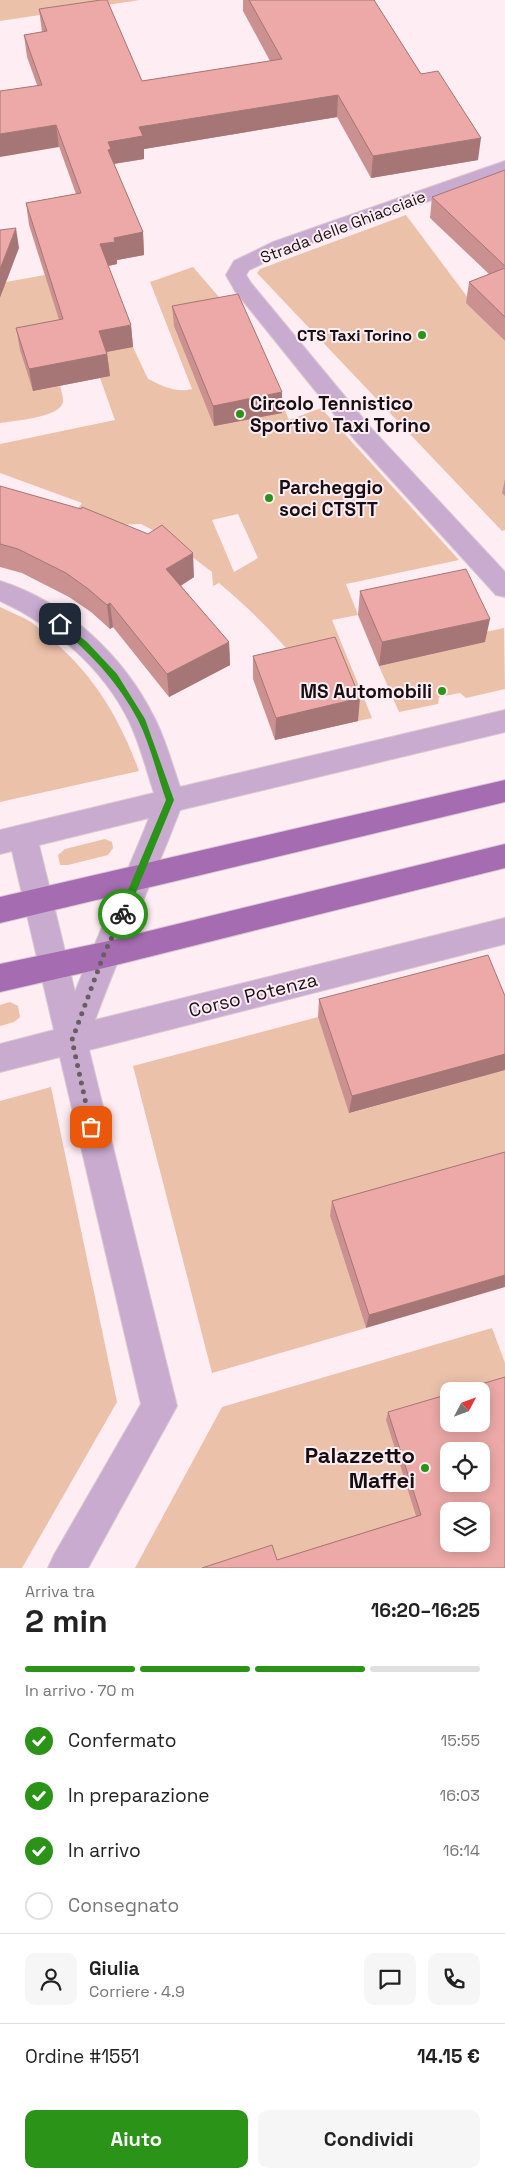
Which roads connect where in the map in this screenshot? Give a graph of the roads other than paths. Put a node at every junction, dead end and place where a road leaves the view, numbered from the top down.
1 (505, 167) edge
2 (505, 588) edge
3 (0, 590) edge
4 (505, 721) edge
5 (505, 791) edge
6 (170, 800) junction
7 (11, 839) edge
8 (505, 856) edge
9 (140, 877) junction
10 (38, 901) junction
11 (0, 910) edge
12 (505, 931) edge
13 (104, 954) junction
14 (55, 965) junction
15 (0, 978) edge
16 (72, 1040) junction
17 (0, 1058) edge
18 (66, 1568) edge

1 - 2 street, Strada delle Ghiacciaie
3 - 6 street
4 - 6 street
5 - 9 main road
6 - 7 street
6 - 9 street
7 - 10 street
8 - 13 main road
9 - 10 main road
9 - 13 street
10 - 11 main road
10 - 14 street
12 - 16 street, Corso Potenza
13 - 14 main road
13 - 16 street
14 - 15 main road
14 - 16 street
16 - 17 street, Corso Potenza
16 - 18 street

